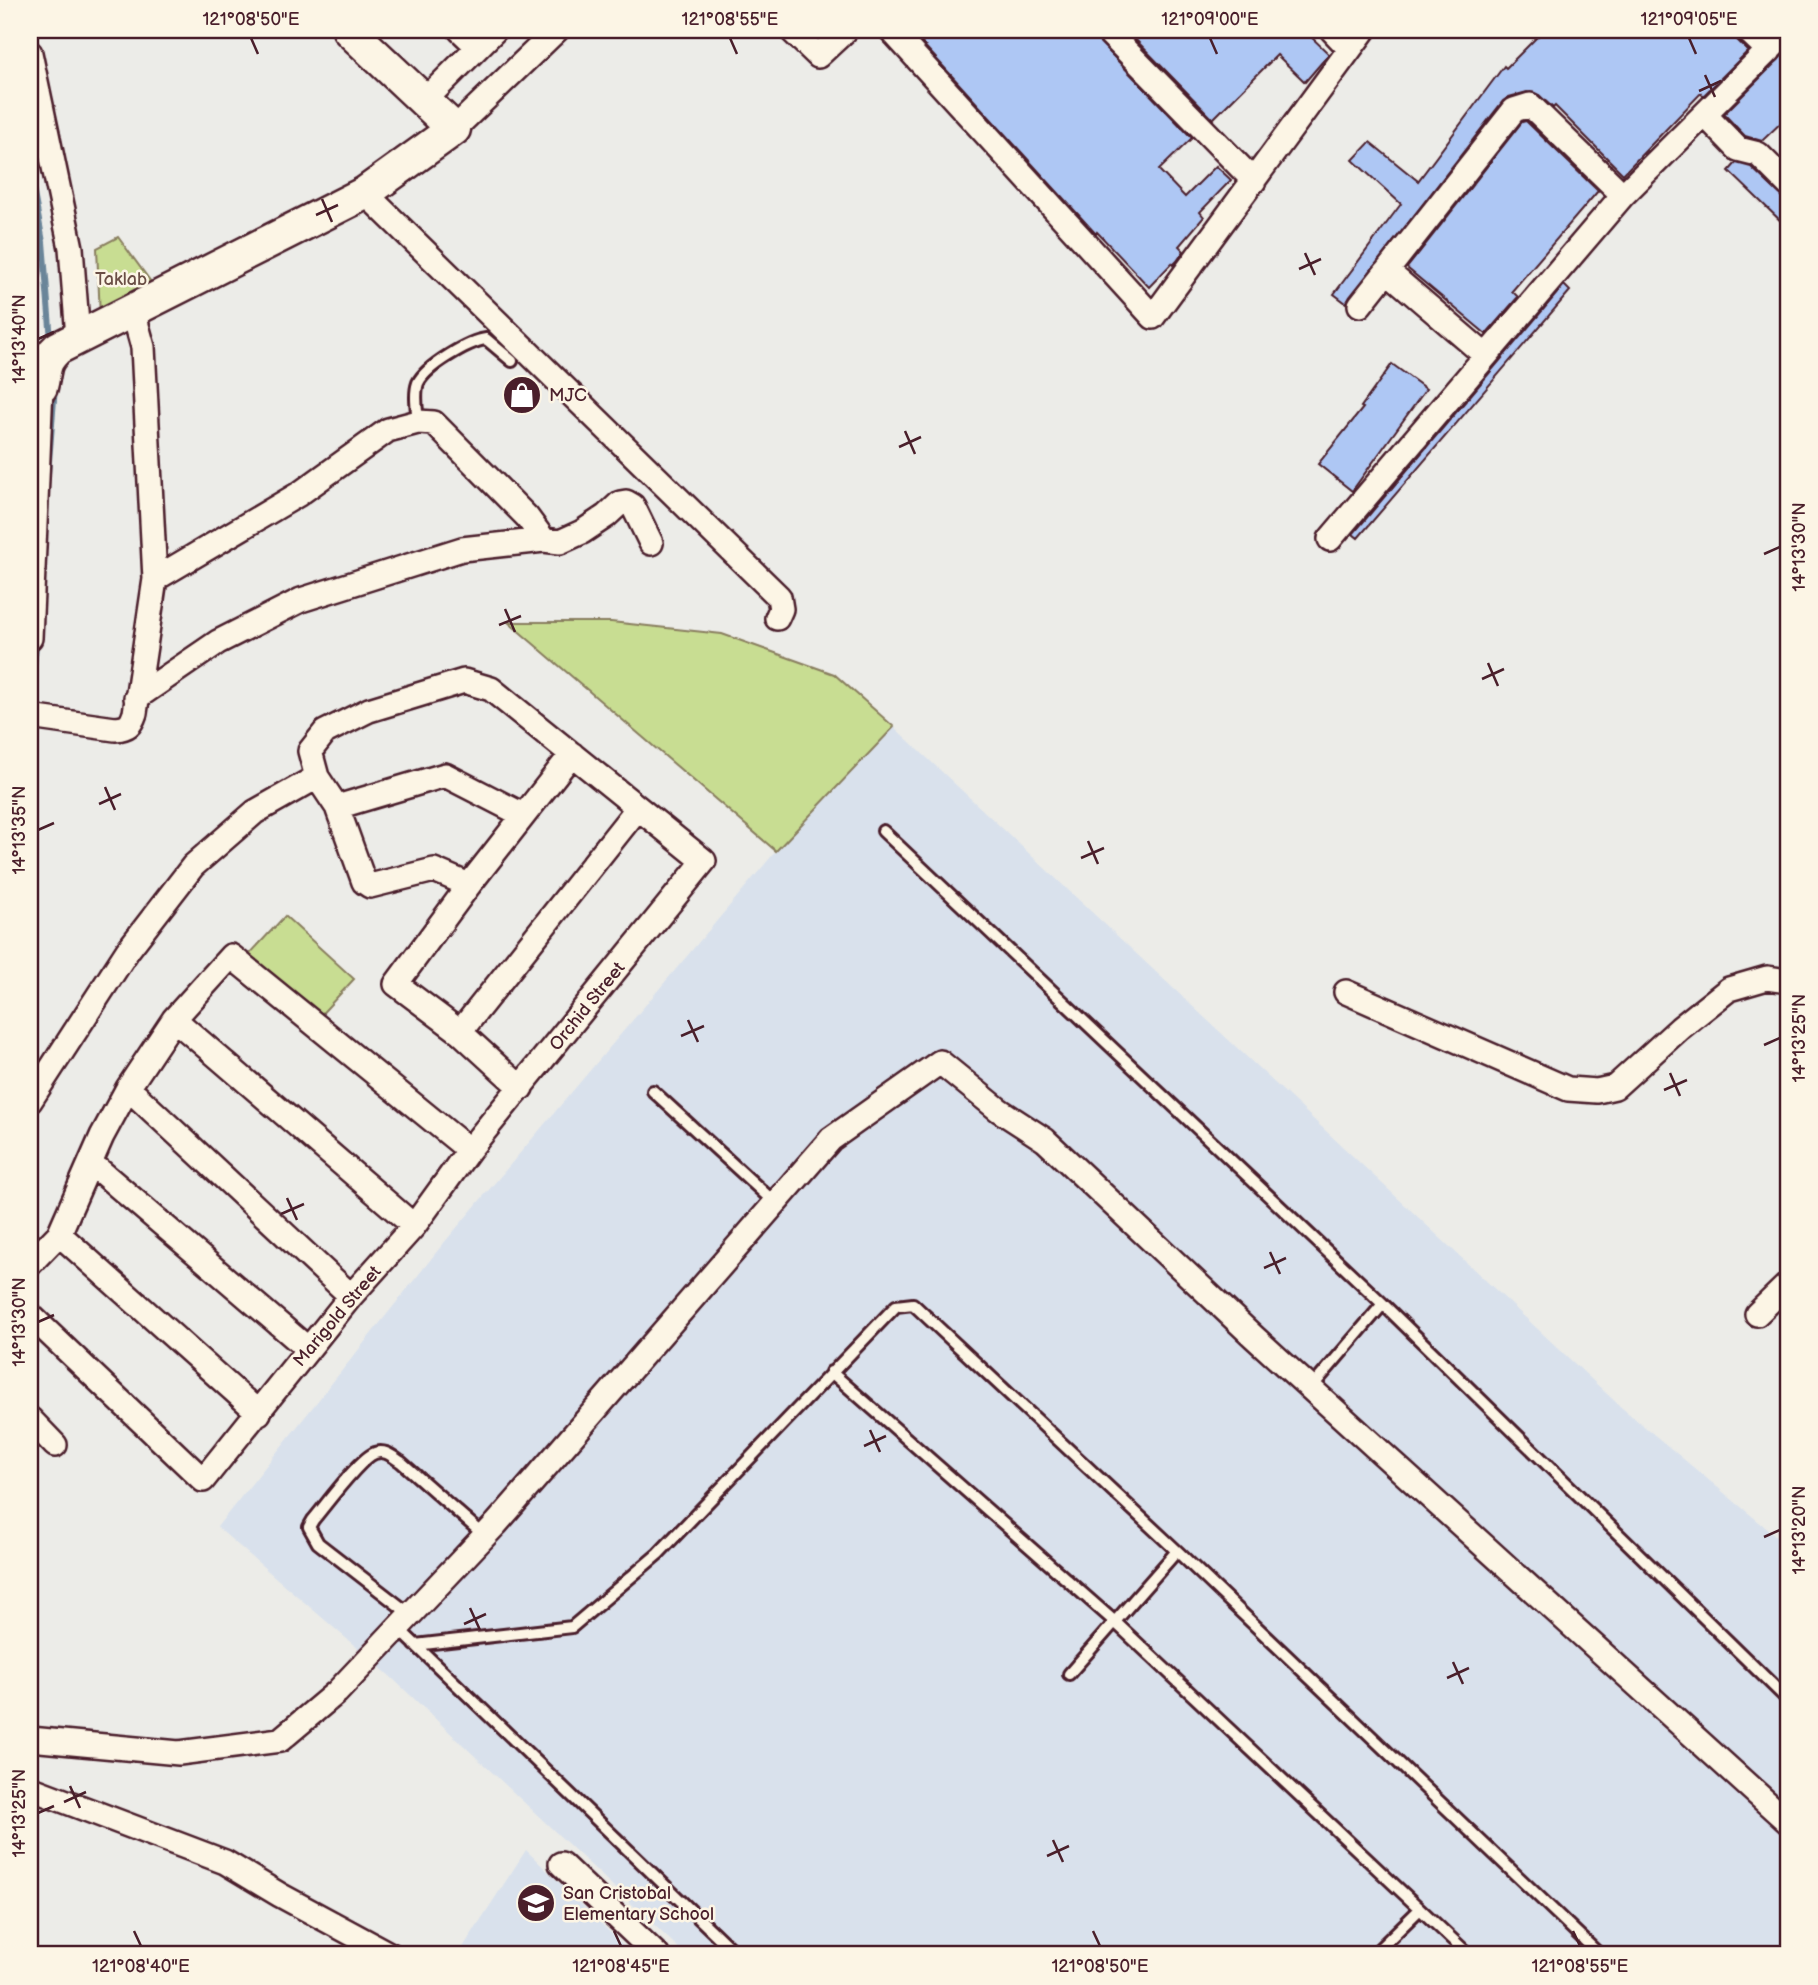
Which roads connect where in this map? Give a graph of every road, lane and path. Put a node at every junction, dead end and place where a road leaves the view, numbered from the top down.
1 (349, 30) edge
2 (460, 30) edge
3 (495, 30) edge
4 (557, 30) edge
5 (790, 30) edge
6 (846, 30) edge
7 (891, 30) edge
8 (1106, 30) edge
9 (1332, 30) edge
10 (1364, 30) edge
11 (1747, 30) edge
12 (1788, 31) edge
13 (478, 47) junction
14 (1350, 49) junction
15 (1769, 51) junction
16 (30, 53) edge
17 (424, 102) junction
18 (1705, 115) junction
19 (454, 129) junction
20 (1254, 181) junction
21 (1788, 184) edge
22 (365, 193) junction
23 (1623, 195) junction
24 (1387, 271) junction
25 (1360, 305) dead end
26 (132, 311) junction
27 (78, 337) junction
28 (1486, 356) junction
29 (512, 361) dead end
30 (36, 381) edge
31 (418, 422) junction
32 (1330, 539) dead end
33 (544, 540) junction
34 (650, 543) dead end
35 (155, 579) junction
36 (777, 618) dead end
37 (30, 638) edge
38 (136, 698) junction
39 (30, 717) edge
40 (572, 754) junction
41 (317, 777) junction
42 (337, 807) junction
43 (637, 809) junction
44 (523, 815) junction
45 (883, 831) dead end
46 (469, 885) junction
47 (1788, 981) edge
48 (1346, 992) dead end
49 (174, 1019) junction
50 (460, 1032) junction
51 (128, 1088) junction
52 (522, 1088) junction
53 (653, 1091) dead end
54 (30, 1101) edge
55 (469, 1150) junction
56 (92, 1164) junction
57 (774, 1202) junction
58 (414, 1226) junction
59 (59, 1234) junction
60 (30, 1264) edge
61 (1788, 1284) edge
62 (351, 1296) junction
63 (1383, 1304) junction
64 (1757, 1314) dead end
65 (30, 1315) edge
66 (307, 1349) junction
67 (831, 1371) junction
68 (1311, 1388) junction
69 (258, 1413) junction
70 (30, 1419) edge
71 (55, 1445) dead end
72 (485, 1536) junction
73 (1177, 1550) junction
74 (404, 1621) junction
75 (1115, 1622) junction
76 (415, 1645) junction
77 (1069, 1674) dead end
78 (1788, 1700) edge
79 (30, 1739) edge
80 (30, 1788) edge
81 (1788, 1822) edge
82 (561, 1864) dead end
83 (1419, 1910) junction
84 (391, 1955) edge
85 (657, 1955) edge
86 (737, 1955) edge
87 (1373, 1955) edge
88 (1469, 1955) edge
89 (1600, 1955) edge

1 - 17 street
2 - 13 street
3 - 13 street
4 - 19 street
5 - 6 street
7 - 20 street
8 - 20 street
9 - 14 street
10 - 14 street
11 - 15 street
12 - 15 street
13 - 17 street
14 - 20 street
15 - 18 street
16 - 27 street
17 - 19 street
18 - 21 street
18 - 23 street
19 - 22 street
22 - 26 street
22 - 36 street
23 - 24 street
23 - 28 street
24 - 25 street
24 - 28 street
26 - 27 street
26 - 35 street
27 - 30 street
28 - 32 street
29 - 31 lane
30 - 37 street
31 - 33 street
31 - 35 street
33 - 34 street
33 - 38 street
35 - 38 street
38 - 39 street
40 - 41 street
40 - 43 street
40 - 44 street
41 - 42 street
41 - 54 street
42 - 44 street
42 - 46 street
43 - 50 street
43 - 52 street, Orchid Street
44 - 46 street
45 - 63 lane
46 - 50 street
47 - 48 street
49 - 51 street
49 - 55 street
49 - 58 street
50 - 52 street
51 - 56 street
51 - 62 street
52 - 55 street, Orchid Street
53 - 57 lane
55 - 58 street, Marigold Street
56 - 59 street
56 - 66 street
57 - 68 street
57 - 72 street
58 - 62 street, Marigold Street
59 - 60 street
59 - 69 street
61 - 64 street
62 - 66 street, Marigold Street
63 - 68 lane
63 - 78 lane
65 - 69 street, Marigold Street
66 - 69 street, Marigold Street
67 - 73 lane
67 - 75 lane
67 - 76 lane
68 - 81 street
70 - 71 street
72 - 74 street
72 - 74 lane
73 - 75 lane
73 - 89 lane
74 - 76 lane
74 - 79 street
75 - 77 lane
75 - 83 lane
76 - 86 lane
80 - 84 street
82 - 85 street
83 - 87 lane
83 - 88 lane

